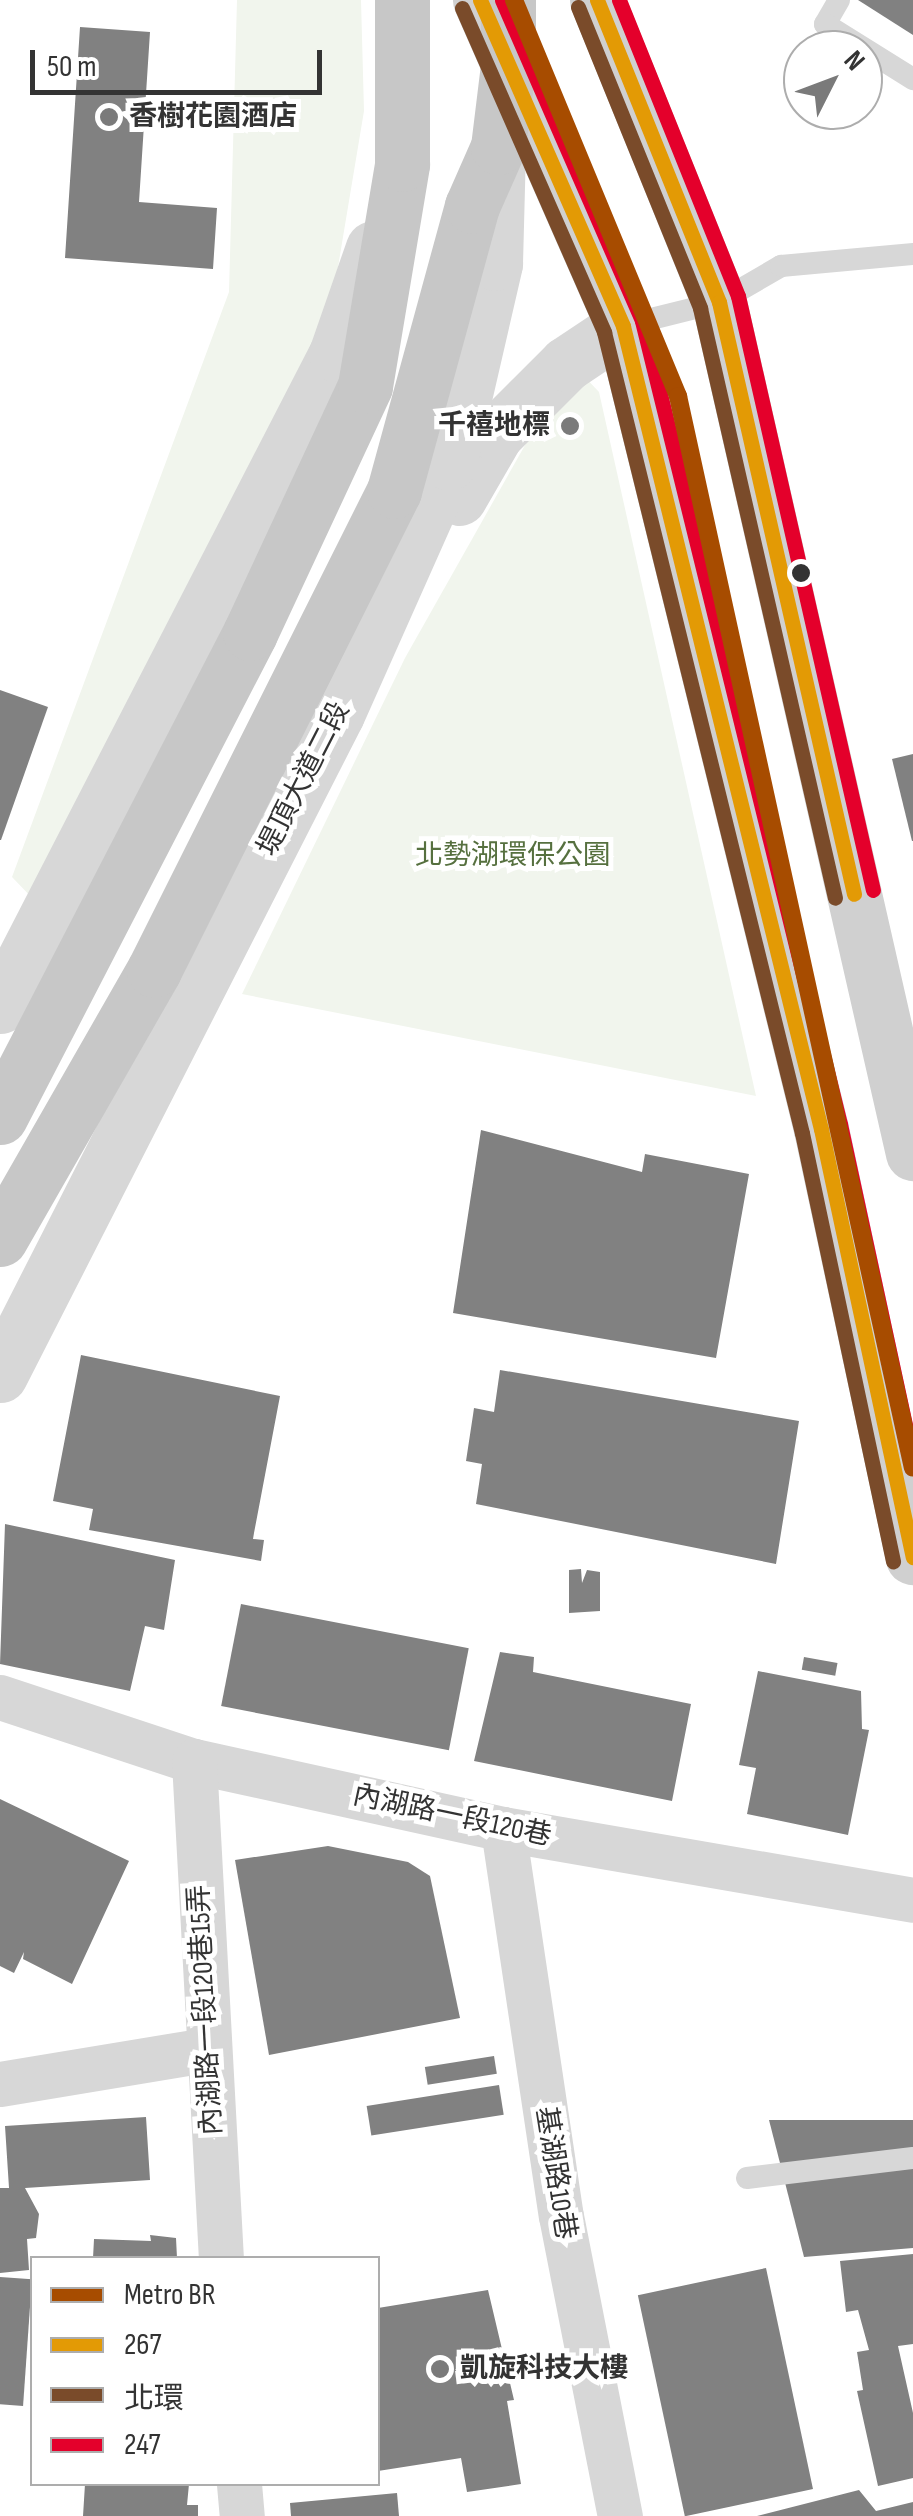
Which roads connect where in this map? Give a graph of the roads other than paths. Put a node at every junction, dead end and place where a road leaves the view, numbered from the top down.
1 (402, 0) edge
2 (480, 0) edge
3 (508, 0) edge
4 (597, 0) edge
5 (840, 0) edge
6 (508, 66) junction
7 (913, 79) edge
8 (498, 147) junction
9 (402, 164) junction
10 (913, 254) edge
11 (718, 302) junction
12 (624, 326) junction
13 (337, 714) junction
14 (0, 1006) edge
15 (0, 1117) edge
16 (913, 1153) edge
17 (0, 1239) edge
18 (0, 1375) edge
19 (913, 1556) edge
20 (0, 1697) edge
21 (194, 1761) junction
22 (503, 1829) junction
23 (913, 1900) edge
24 (206, 2050) junction
25 (0, 2084) edge
26 (913, 2158) edge
27 (747, 2178) dead end
28 (221, 2256) edge
29 (239, 2486) edge
30 (242, 2516) edge
31 (620, 2516) edge

1 - 9 highway
2 - 6 main road
3 - 6 highway, 堤頂大道二段
4 - 11 main road
5 - 7 lane
6 - 8 highway, 堤頂大道二段
6 - 12 main road
8 - 13 street, 堤頂大道二段
8 - 17 highway, 堤頂大道二段
9 - 14 street
9 - 15 highway
10 - 11 lane
11 - 12 lane
11 - 16 main road
12 - 13 street
12 - 19 main road
13 - 18 street, 堤頂大道二段
20 - 21 street, 內湖路一段120巷
21 - 22 street, 內湖路一段120巷
21 - 24 street, 內湖路一段120巷15弄
22 - 23 street, 內湖路一段120巷
22 - 31 street, 基湖路10巷
24 - 25 street
24 - 28 street, 內湖路一段120巷15弄
26 - 27 lane
29 - 30 street

